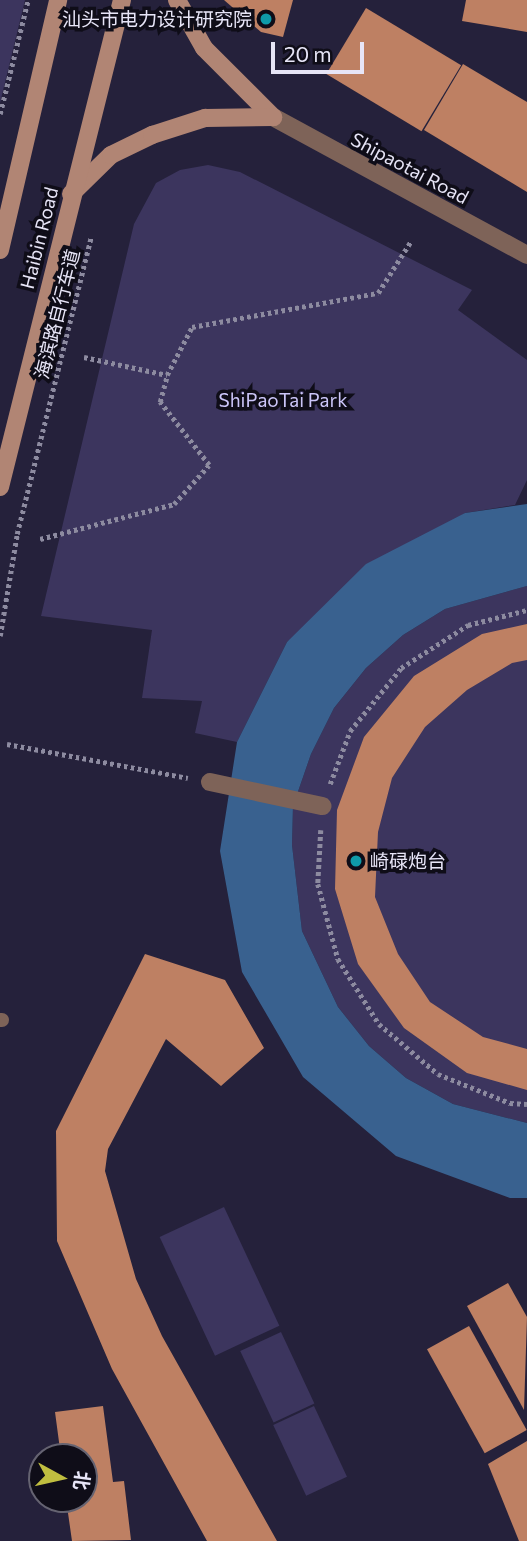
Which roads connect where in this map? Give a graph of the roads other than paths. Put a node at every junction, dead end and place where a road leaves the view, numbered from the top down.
1 (58, 0) edge
2 (122, 0) edge
3 (177, 0) edge
4 (273, 117) junction
5 (71, 194) junction
6 (0, 250) edge
7 (527, 255) edge
8 (0, 487) edge
9 (210, 782) road end
10 (322, 806) road end

1 - 6 main road, Haibin Road
2 - 5 main road, Haibin Road
3 - 4 main road
4 - 5 main road
4 - 7 street, Shipaotai Road
5 - 8 main road, Haibin Road
9 - 10 street

